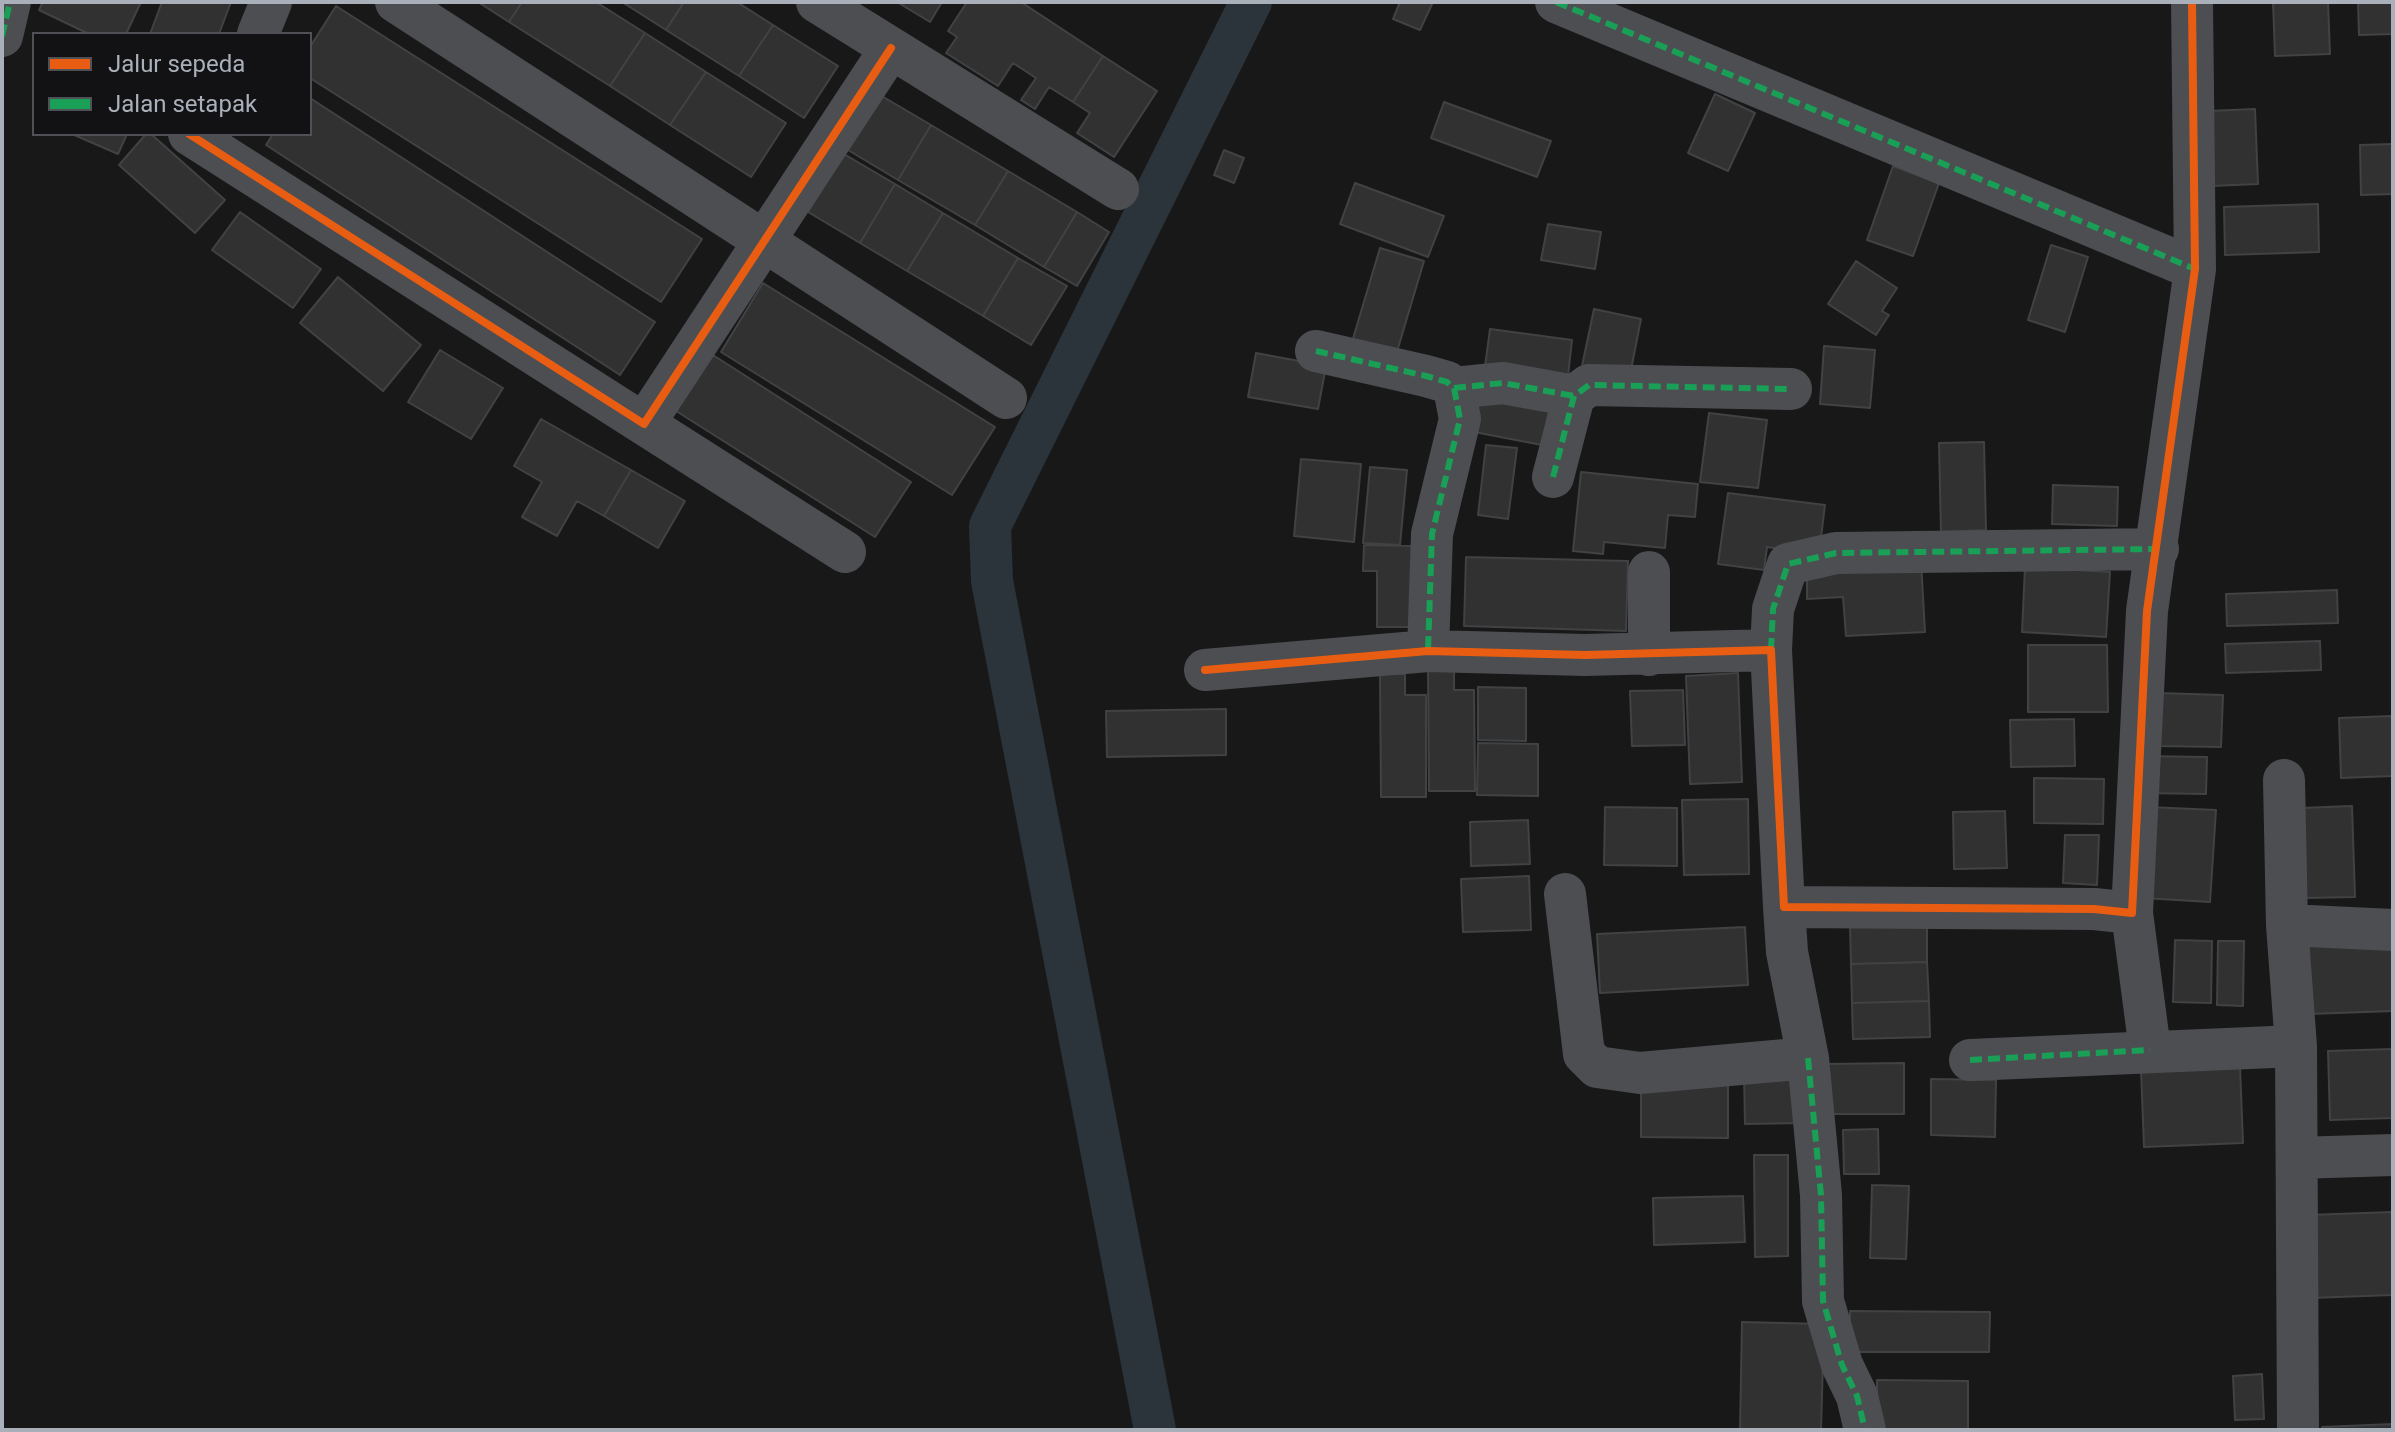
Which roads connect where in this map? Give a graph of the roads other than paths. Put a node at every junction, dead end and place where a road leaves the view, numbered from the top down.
1 (10, 2) edge
2 (271, 2) edge
3 (396, 2) edge
4 (817, 2) edge
5 (1556, 2) edge
6 (2192, 2) edge
7 (259, 32) edge
8 (2, 36) edge
9 (891, 48) junction
10 (206, 139) edge
11 (1118, 189) dead end
12 (763, 240) junction
13 (2195, 269) junction
14 (1316, 351) dead end
15 (1454, 388) junction
16 (1791, 389) dead end
17 (1574, 396) junction
18 (1006, 398) dead end
19 (644, 424) junction
20 (1553, 477) dead end
21 (2158, 549) junction
22 (845, 552) dead end
23 (1649, 572) dead end
24 (1771, 650) junction
25 (1428, 651) junction
26 (1649, 655) junction
27 (1205, 670) dead end
28 (2284, 780) dead end
29 (1565, 894) dead end
30 (1784, 907) junction
31 (2132, 913) junction
32 (2287, 925) junction
33 (2393, 930) edge
34 (2296, 1046) junction
35 (2150, 1050) junction
36 (1808, 1058) junction
37 (1970, 1060) dead end
38 (2393, 1155) edge
39 (2297, 1158) junction
40 (1865, 1430) edge
41 (2298, 1430) edge

1 - 8 street
2 - 7 street
3 - 12 street
4 - 9 street
5 - 13 street
6 - 13 street
9 - 11 street
9 - 12 street
10 - 19 street
12 - 18 street
12 - 19 street
13 - 21 street
14 - 15 street
15 - 17 street
15 - 25 street
16 - 17 street
17 - 20 street
19 - 22 street
21 - 24 street
21 - 31 street
23 - 26 street
24 - 26 street
24 - 30 street
25 - 26 street
25 - 27 street
28 - 32 street
29 - 36 street
30 - 31 street
30 - 36 street
31 - 35 street
32 - 33 street
32 - 34 street
34 - 35 street
34 - 39 street
35 - 37 street
36 - 40 street
38 - 39 street
39 - 41 street

